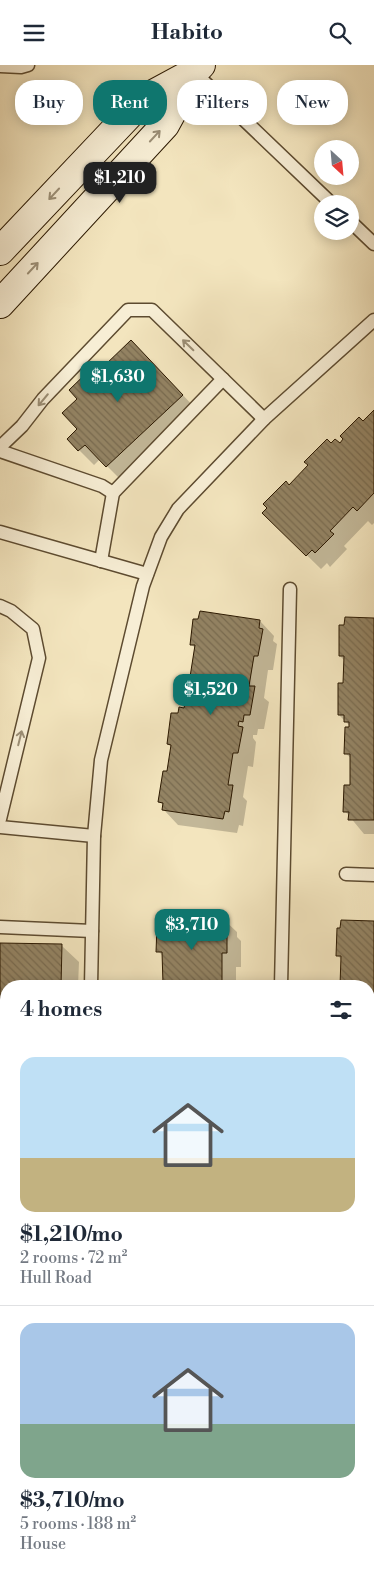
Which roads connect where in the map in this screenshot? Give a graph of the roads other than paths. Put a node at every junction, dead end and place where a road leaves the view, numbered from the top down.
1 (28, 65) edge
2 (0, 66) edge
3 (198, 68) edge
4 (323, 195) edge
5 (359, 230) edge
6 (374, 244) edge
7 (0, 251) edge
8 (0, 304) edge
9 (374, 320) edge
10 (223, 379) junction
11 (264, 419) junction
12 (0, 447) edge
13 (0, 451) edge
14 (113, 493) junction
15 (0, 532) edge
16 (101, 561) junction
17 (147, 573) junction
18 (290, 589) dead end
19 (0, 607) edge
20 (0, 819) edge
21 (0, 827) edge
22 (94, 836) junction
23 (346, 874) dead end
24 (374, 875) edge
25 (0, 927) edge
26 (92, 931) junction
27 (91, 980) edge
28 (281, 980) edge

1 - 2 lane
3 - 4 lane
3 -> 7 main road
8 -> 3 main road
5 - 6 lane
9 - 11 lane
10 - 11 lane
10 -> 12 lane
10 - 14 lane
11 - 17 lane
13 - 14 lane
14 - 16 lane
15 - 16 lane
16 - 17 lane
17 - 22 lane
18 - 28 lane
20 -> 19 lane
21 - 22 lane
22 - 26 lane
23 - 24 lane
25 - 26 lane
26 - 27 lane

